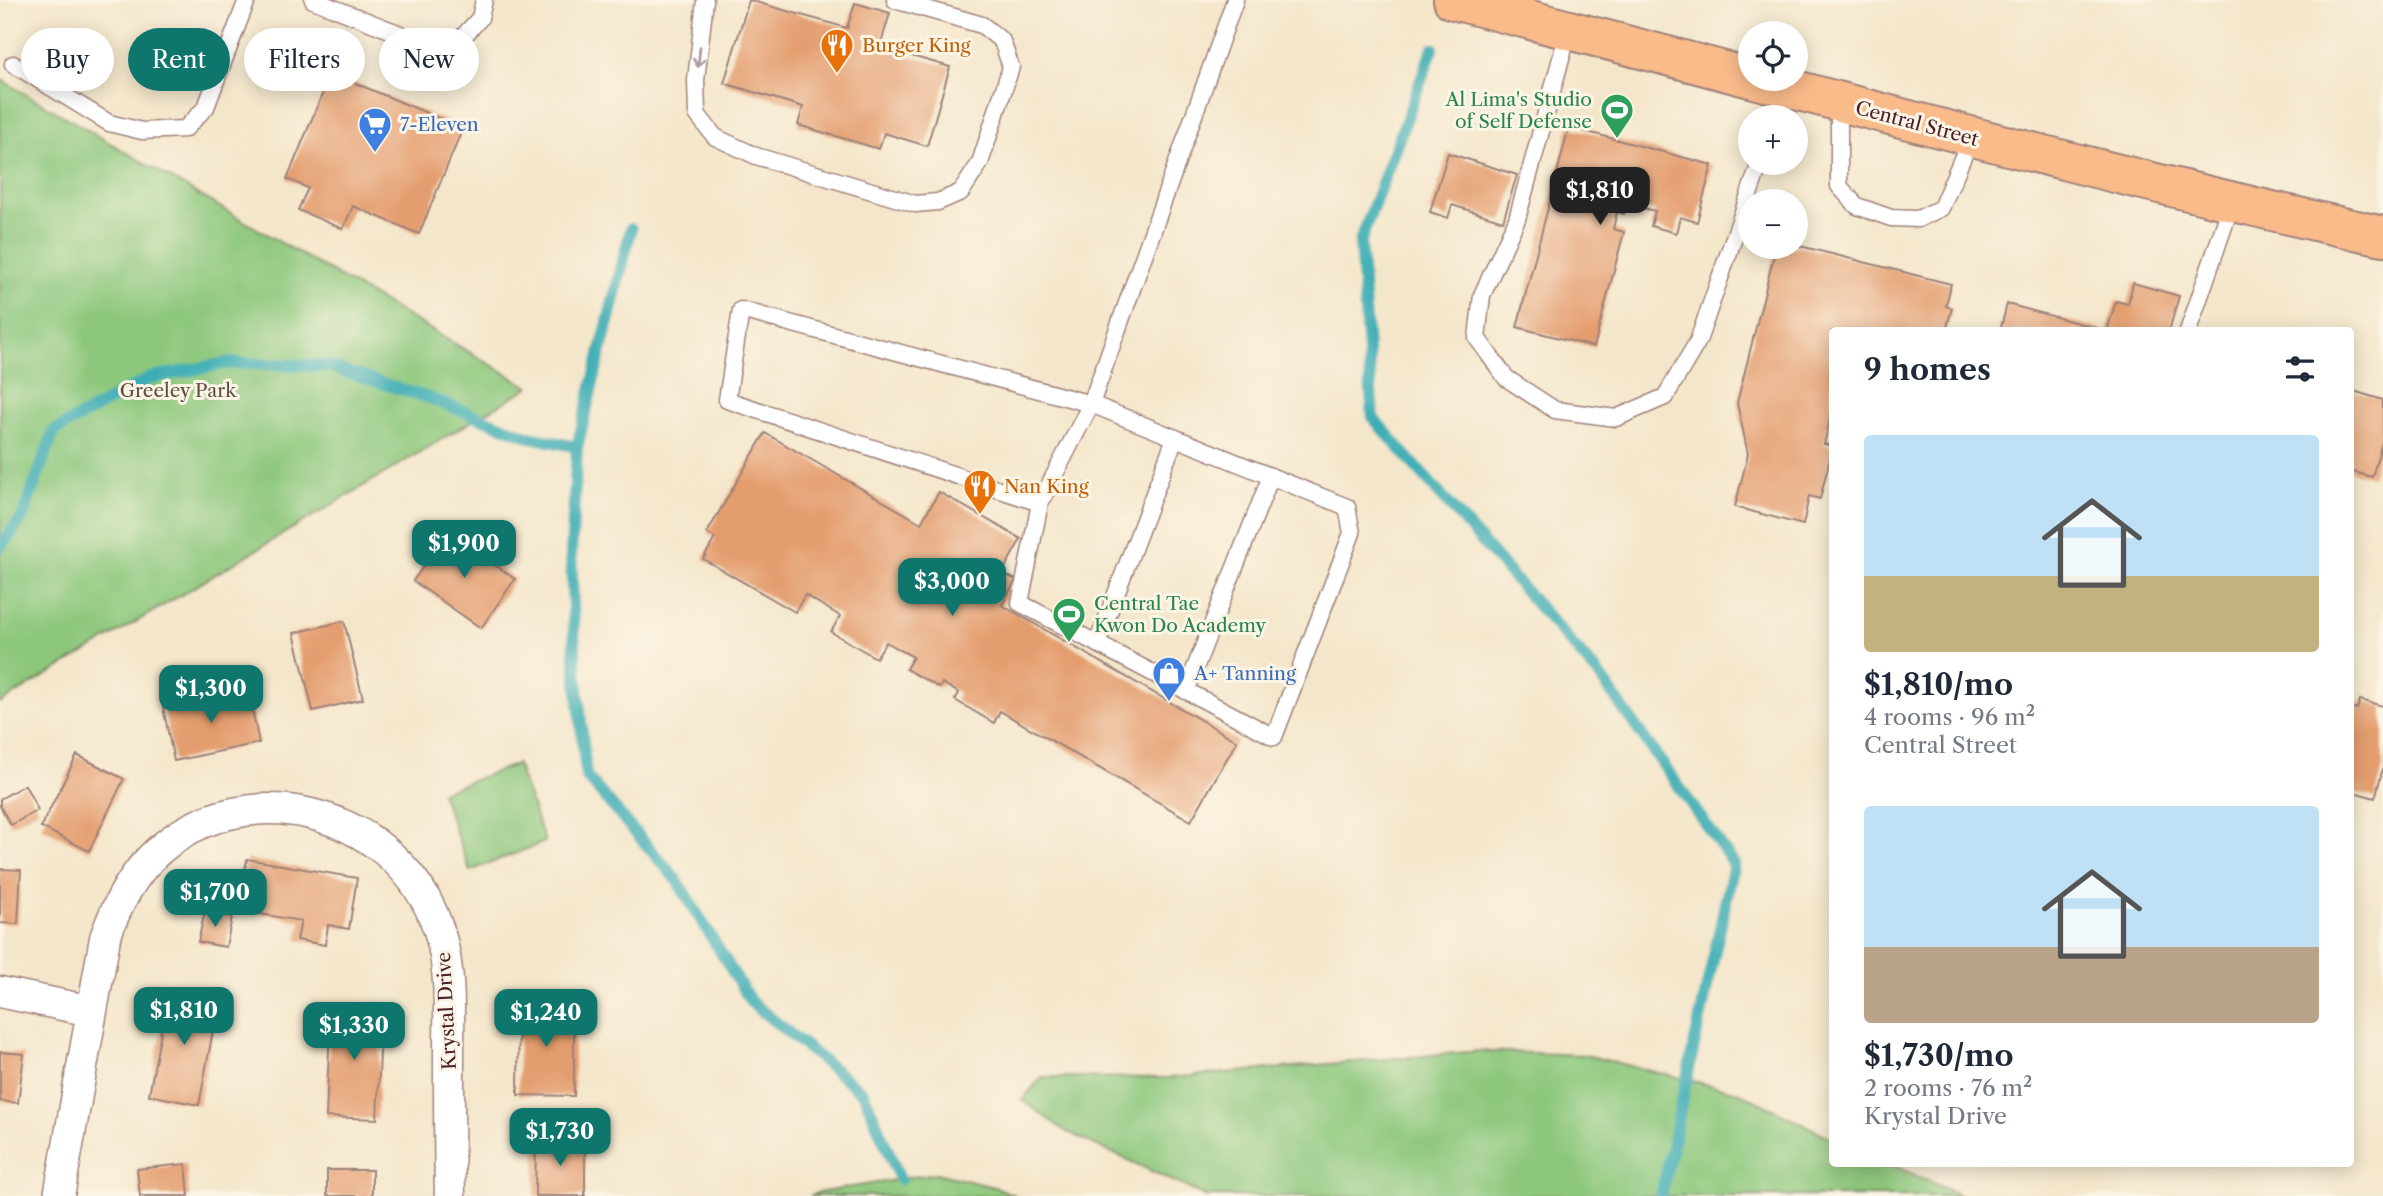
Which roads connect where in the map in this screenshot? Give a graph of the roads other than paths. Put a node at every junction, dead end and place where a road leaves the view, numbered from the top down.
1 (247, 0) edge
2 (313, 0) edge
3 (484, 0) edge
4 (705, 0) edge
5 (895, 0) edge
6 (1235, 0) edge
7 (1453, 0) edge
8 (1569, 29) junction
9 (13, 64) dead end
10 (1781, 103) edge
11 (1839, 103) junction
12 (1971, 138) junction
13 (1756, 175) edge
14 (2232, 203) junction
15 (2383, 236) edge
16 (2190, 327) edge
17 (1091, 404) junction
18 (1175, 438) junction
19 (1271, 476) junction
20 (1040, 503) junction
21 (1097, 644) junction
22 (1186, 691) junction
23 (0, 992) edge
24 (91, 1011) junction
25 (59, 1196) edge
26 (450, 1196) edge

1 - 9 lane
2 - 3 lane
4 -> 5 lane
6 - 17 lane
7 - 8 main road, Central Street
8 - 10 main road, Central Street
8 - 13 lane
10 - 11 main road, Central Street
11 - 12 main road, Central Street
11 - 12 lane
12 - 14 main road, Central Street
14 - 15 main road, Central Street
14 - 16 lane
17 - 18 lane
17 - 20 lane
17 - 20 lane
18 - 19 lane
18 - 21 lane
19 - 22 lane
19 - 22 lane
20 - 21 lane
21 - 22 lane
23 - 24 street
24 - 25 street, Krystal Drive
24 - 26 street, Krystal Drive

